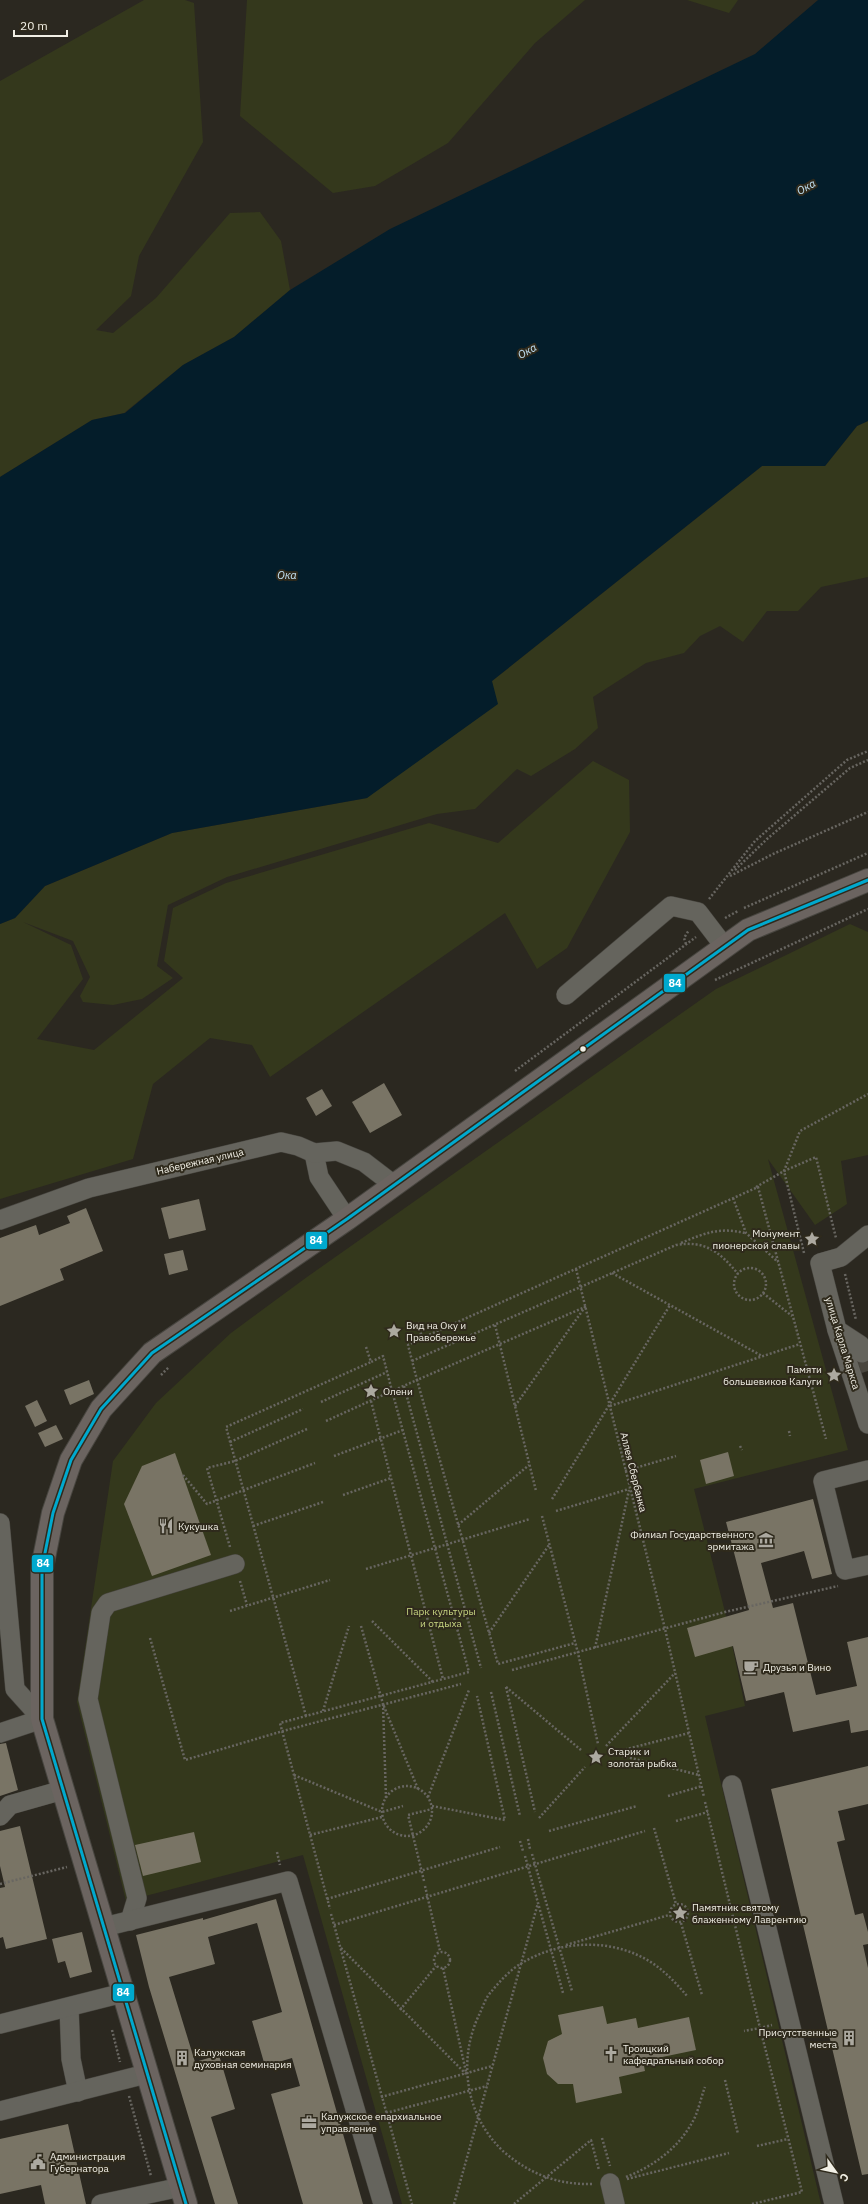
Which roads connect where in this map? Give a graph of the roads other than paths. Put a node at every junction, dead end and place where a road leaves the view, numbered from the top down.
1 (868, 880) edge
2 (724, 946) junction
3 (566, 995) dead end
4 (314, 1153) junction
5 (394, 1185) junction
6 (347, 1219) junction
7 (0, 1220) edge
8 (868, 1235) edge
9 (837, 1330) junction
10 (862, 1353) tunnel mouth
11 (865, 1398) edge
12 (868, 1424) edge
13 (868, 1470) edge
14 (0, 1523) edge
15 (235, 1564) road end
16 (868, 1565) edge
17 (42, 1719) junction
18 (0, 1732) edge
19 (732, 1786) dead end
20 (63, 1790) junction
21 (3, 1810) edge
22 (130, 1921) junction
23 (104, 1927) junction
24 (123, 1993) junction
25 (69, 2007) junction
26 (0, 2024) edge
27 (146, 2074) junction
28 (78, 2092) junction
29 (0, 2111) edge
30 (609, 2183) road end
31 (183, 2195) edge
32 (101, 2204) edge
33 (383, 2204) edge
34 (615, 2204) edge
35 (834, 2204) edge

1 - 2 main road
2 - 3 street
2 - 5 main road
4 - 5 street, Набережная улица
4 - 6 street
4 - 7 street, Набережная улица
5 - 6 main road
6 - 17 main road
8 - 9 street, улица Карла Маркса
9 - 10 street
9 - 11 street, улица Карла Маркса
11 - 12 street, улица Карла Маркса
13 - 16 street
14 - 17 street
15 - 22 street
17 - 18 street
17 - 20 main road
19 - 35 street
20 - 21 street
20 - 23 main road
22 - 23 street
22 - 33 street
23 - 24 main road
24 - 25 street
24 - 27 main road
25 - 26 street
25 - 28 street
27 - 28 street
27 - 31 main road
28 - 29 street
30 - 34 street
31 - 32 street

